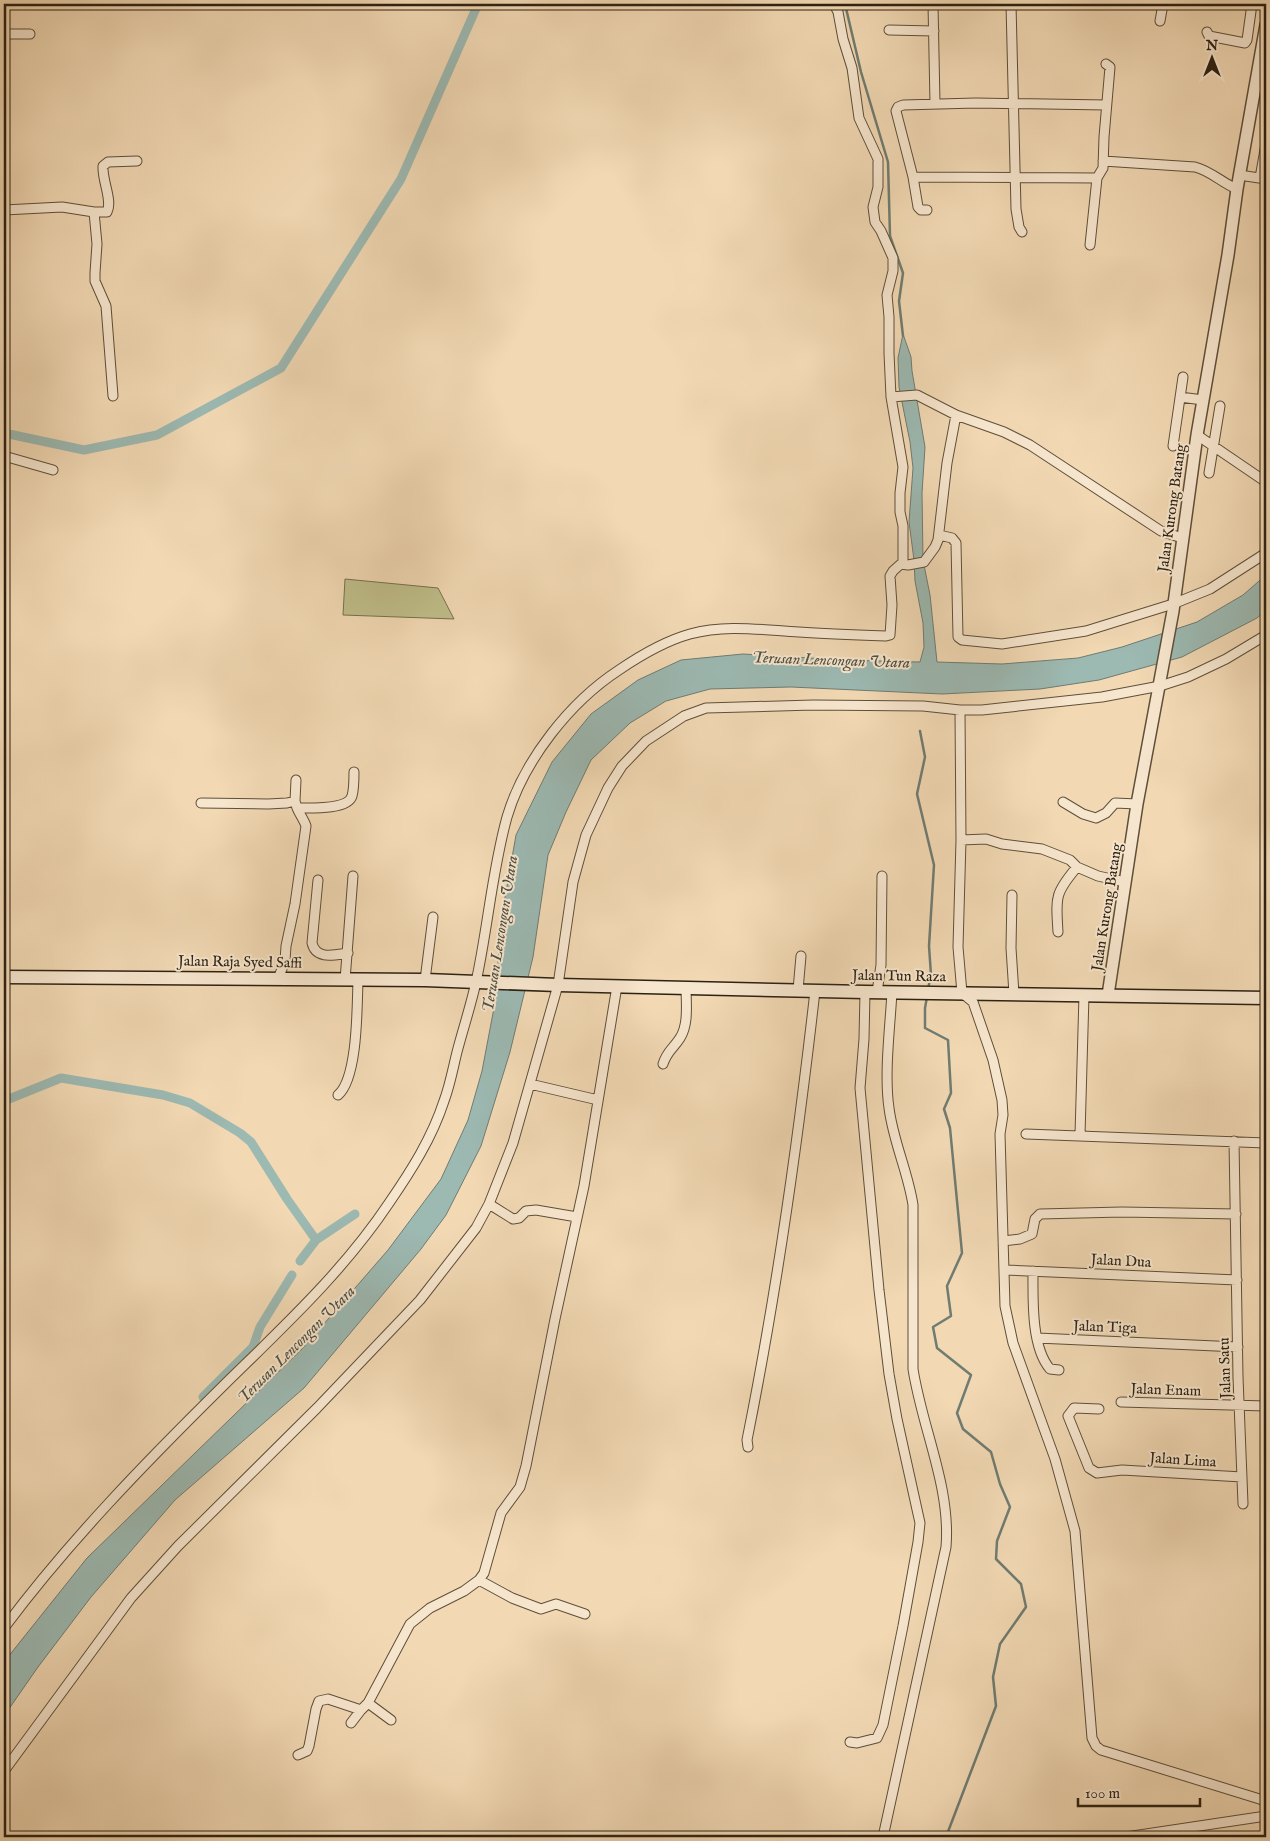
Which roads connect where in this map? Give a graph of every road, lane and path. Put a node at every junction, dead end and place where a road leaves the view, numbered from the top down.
1 (834, 4) edge
2 (933, 4) edge
3 (1011, 4) edge
4 (1163, 4) edge
5 (1252, 4) edge
6 (1160, 21) dead end
7 (1266, 24) edge
8 (889, 30) dead end
9 (934, 30) junction
10 (1207, 32) dead end
11 (4, 34) edge
12 (30, 34) dead end
13 (1106, 64) dead end
14 (1014, 103) junction
15 (936, 104) junction
16 (1106, 105) junction
17 (1266, 144) edge
18 (137, 161) dead end
19 (1103, 161) junction
20 (1239, 175) junction
21 (1015, 177) junction
22 (913, 178) junction
23 (1097, 178) junction
24 (1263, 179) edge
25 (1237, 189) junction
26 (4, 210) edge
27 (927, 210) dead end
28 (94, 212) junction
29 (1022, 232) dead end
30 (1090, 245) dead end
31 (1183, 377) dead end
32 (113, 396) dead end
33 (894, 397) junction
34 (1180, 397) junction
35 (1203, 400) junction
36 (1220, 406) dead end
37 (956, 415) junction
38 (1197, 435) junction
39 (1173, 446) dead end
40 (1213, 446) junction
41 (4, 456) edge
42 (53, 470) dead end
43 (1209, 473) dead end
44 (1266, 482) edge
45 (939, 535) junction
46 (1182, 538) junction
47 (1266, 553) edge
48 (901, 564) junction
49 (1173, 608) junction
50 (1266, 635) edge
51 (1160, 686) junction
52 (960, 710) junction
53 (354, 772) dead end
54 (296, 780) dead end
55 (1063, 802) dead end
56 (201, 803) dead end
57 (1138, 804) junction
58 (296, 805) junction
59 (961, 840) junction
60 (1077, 868) junction
61 (353, 876) dead end
62 (882, 876) dead end
63 (318, 880) dead end
64 (1125, 882) junction
65 (1012, 895) dead end
66 (433, 917) dead end
67 (1058, 932) dead end
68 (348, 953) junction
69 (801, 956) dead end
70 (4, 977) edge
71 (278, 979) junction
72 (352, 980) junction
73 (425, 980) junction
74 (478, 982) junction
75 (531, 984) joint
76 (558, 986) junction
77 (617, 986) junction
78 (686, 987) junction
79 (798, 990) junction
80 (815, 991) junction
81 (871, 992) junction
82 (892, 992) junction
83 (962, 993) junction
84 (1014, 994) junction
85 (1084, 995) junction
86 (1108, 995) junction
87 (1266, 998) edge
88 (663, 1064) dead end
89 (530, 1084) junction
90 (338, 1094) dead end
91 (598, 1100) junction
92 (1026, 1134) dead end
93 (1080, 1135) junction
94 (1234, 1141) junction
95 (1266, 1143) edge
96 (489, 1204) junction
97 (1236, 1214) junction
98 (577, 1217) junction
99 (1003, 1241) junction
100 (1005, 1270) junction
101 (1032, 1271) junction
102 (1237, 1280) junction
103 (1037, 1338) junction
104 (1238, 1347) junction
105 (1059, 1370) dead end
106 (1121, 1402) dead end
107 (1240, 1406) junction
108 (1266, 1406) edge
109 (1100, 1409) dead end
110 (748, 1447) dead end
111 (1242, 1477) junction
112 (1243, 1504) dead end
113 (479, 1580) junction
114 (585, 1614) dead end
115 (4, 1628) edge
116 (364, 1707) junction
117 (391, 1720) dead end
118 (351, 1723) dead end
119 (850, 1742) dead end
120 (298, 1756) dead end
121 (4, 1771) edge
122 (1266, 1801) edge
123 (1266, 1816) edge
124 (883, 1837) edge
125 (1126, 1837) edge

1 - 33 street
2 - 9 street
3 - 14 street
4 - 6 street
5 - 10 street
7 - 20 street, Jalan Kurong Batang
8 - 9 street
9 - 15 street
11 - 12 street
13 - 16 street
14 - 15 street
14 - 16 street
14 - 21 street
15 - 22 street
16 - 19 street
17 - 24 street
18 - 28 street
19 - 23 street
19 - 25 street
20 - 24 street
20 - 25 street, Jalan Kurong Batang
21 - 22 street
21 - 23 street
21 - 29 street
22 - 27 street
23 - 30 street
25 - 35 street, Jalan Kurong Batang
26 - 28 street
28 - 32 street
31 - 34 street
33 - 37 street
33 - 48 street
34 - 35 street
34 - 39 street
35 - 38 street, Jalan Kurong Batang
36 - 40 street
37 - 45 street
37 - 46 street
38 - 40 street
38 - 46 street, Jalan Kurong Batang
40 - 43 street
40 - 44 street
41 - 42 street
45 - 48 street
45 - 49 street
46 - 49 street, Jalan Kurong Batang
47 - 49 street
48 - 74 street
49 - 51 street, Jalan Kurong Batang
50 - 51 street
51 - 52 street
51 - 57 street, Jalan Kurong Batang
52 - 59 street
52 - 76 street
53 - 58 street
54 - 58 street
55 - 57 street
56 - 58 street
57 - 64 street, Jalan Kurong Batang
58 - 71 street
59 - 60 street
59 - 83 street
60 - 64 street
60 - 67 street
61 - 68 street
62 - 81 street
63 - 68 street
64 - 86 street, Jalan Kurong Batang
65 - 84 street
66 - 73 street
68 - 72 street
69 - 79 street
70 - 71 main road, Jalan Raja Syed Saffi
71 - 72 main road, Jalan Raja Syed Saffi
72 - 73 main road, Jalan Raja Syed Saffi
72 - 90 street
73 - 74 main road, Jalan Raja Syed Saffi
74 - 75 main road, Jalan Raja Syed Saffi
74 - 115 street
75 - 76 main road, Jalan Tun Raza
76 - 77 main road, Jalan Tun Raza
76 - 89 street
77 - 78 main road, Jalan Tun Raza
77 - 91 street
78 - 79 main road, Jalan Tun Raza
78 - 88 street
79 - 80 main road, Jalan Tun Raza
80 - 81 main road, Jalan Tun Raza
80 - 110 street
81 - 82 main road, Jalan Tun Raza
81 - 119 street
82 - 83 main road, Jalan Tun Raza
82 - 124 street
83 - 84 main road, Jalan Tun Raza
83 - 99 street
84 - 85 main road, Jalan Tun Raza
85 - 86 main road, Jalan Tun Raza
85 - 93 street
86 - 87 main road, Jalan Tun Raza
89 - 91 street
89 - 96 street
91 - 98 street
92 - 93 street
93 - 94 street
94 - 95 street
94 - 97 street, Jalan Satu
96 - 98 street
96 - 121 street
97 - 99 street
97 - 102 street, Jalan Satu
98 - 113 street
99 - 100 street
100 - 101 street, Jalan Dua
100 - 122 street
101 - 102 street, Jalan Dua
101 - 103 street
102 - 104 street, Jalan Satu
103 - 104 street, Jalan Tiga
103 - 105 street
104 - 107 street, Jalan Satu
106 - 107 street, Jalan Enam
107 - 108 street, Jalan Enam
107 - 111 street, Jalan Satu
109 - 111 street, Jalan Lima
111 - 112 street, Jalan Satu
113 - 114 street
113 - 116 street
116 - 117 street
116 - 118 street
116 - 120 street
123 - 125 street

